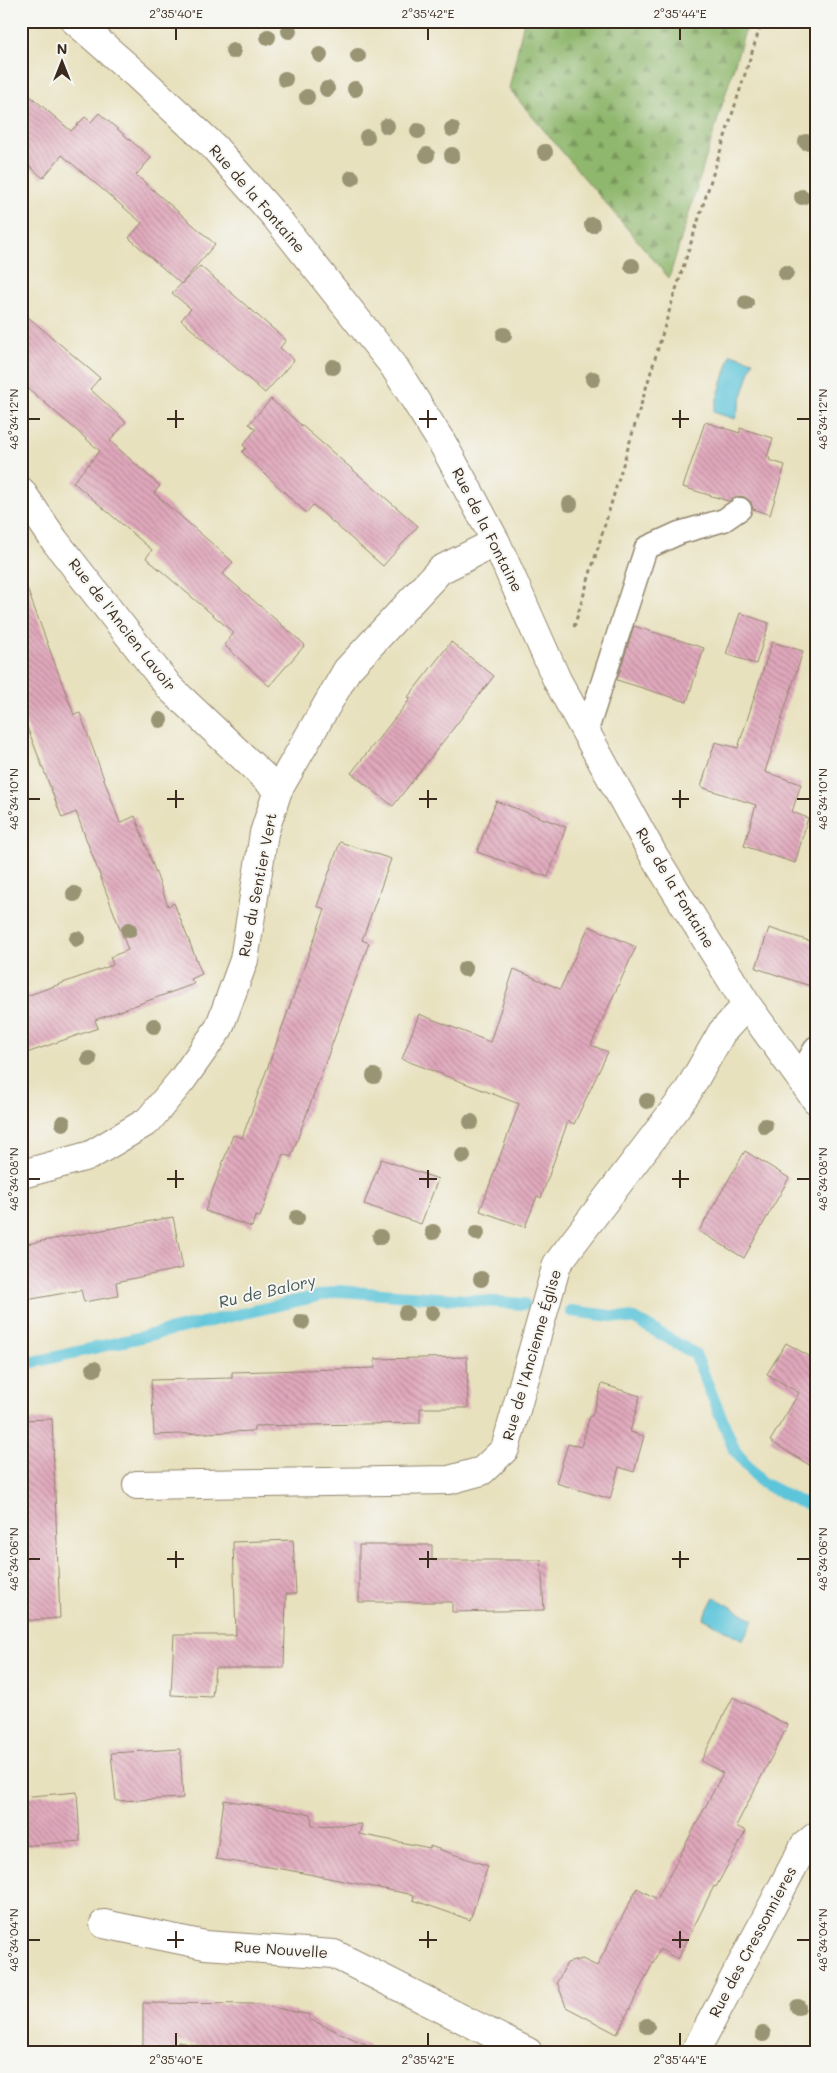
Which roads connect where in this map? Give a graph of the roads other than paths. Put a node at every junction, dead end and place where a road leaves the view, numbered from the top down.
1 (75, 21) edge
2 (21, 491) edge
3 (740, 509) dead end
4 (496, 542) junction
5 (586, 733) junction
6 (278, 790) junction
7 (747, 1005) junction
8 (816, 1047) edge
9 (799, 1077) junction
10 (816, 1100) edge
11 (21, 1172) edge
12 (137, 1485) dead end
13 (816, 1836) edge
14 (104, 1924) dead end
15 (528, 2052) edge
16 (695, 2052) edge

1 - 4 street, Rue de la Fontaine
2 - 6 street, Rue de l'Ancien Lavoir
3 - 5 lane
4 - 5 street, Rue de la Fontaine
4 - 6 street, Rue du Sentier Vert
5 - 7 street, Rue de la Fontaine
6 - 11 street, Rue du Sentier Vert
7 - 9 street, Rue de la Fontaine
7 - 12 street, Rue de l'Ancienne Église
8 - 9 lane
9 - 10 street, Rue de la Fontaine
13 - 16 street, Rue des Cressonnieres
14 - 15 street, Rue Nouvelle

